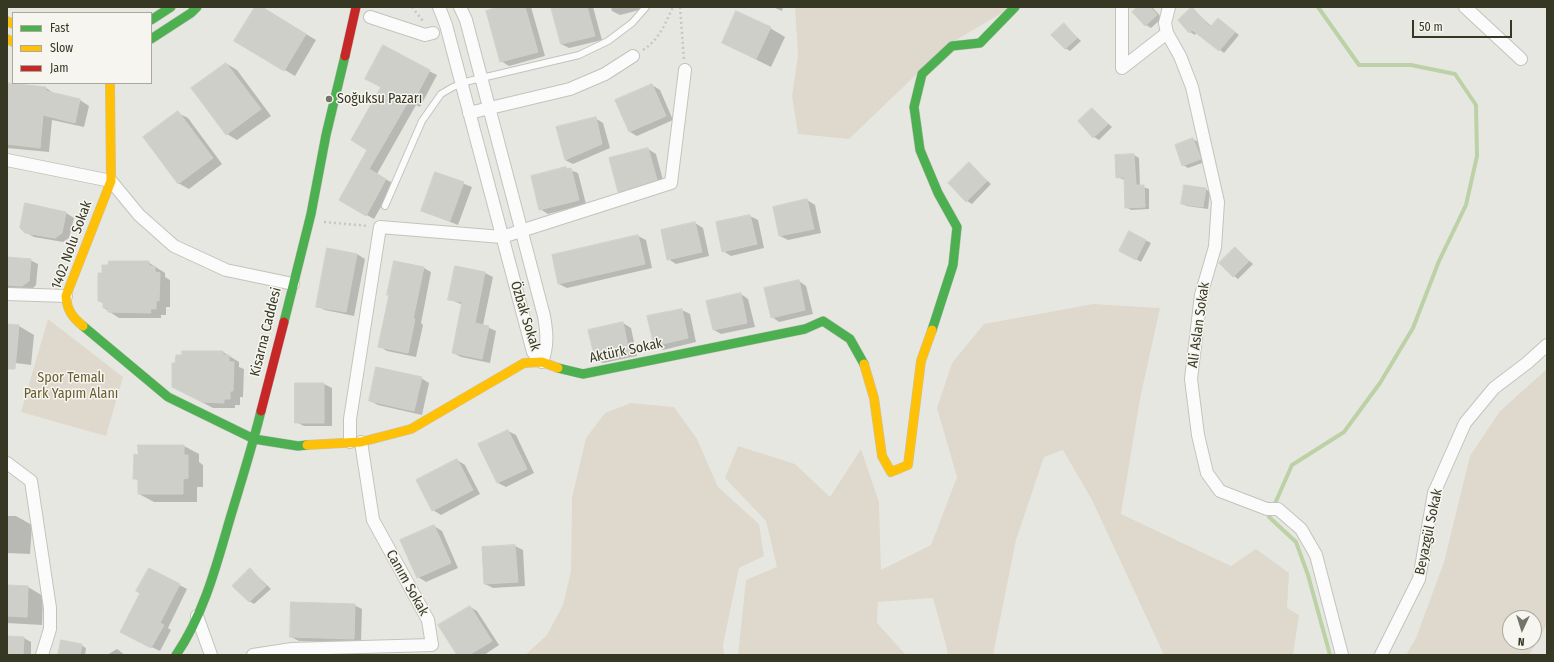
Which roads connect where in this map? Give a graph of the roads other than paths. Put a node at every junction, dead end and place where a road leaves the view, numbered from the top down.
1 (171, 7) edge
2 (197, 7) edge
3 (356, 7) edge
4 (439, 7) edge
5 (460, 7) edge
6 (646, 7) edge
7 (1015, 7) edge
8 (1122, 7) edge
9 (1169, 7) edge
10 (1465, 7) edge
11 (370, 17) dead end
12 (152, 19) edge
13 (433, 33) dead end
14 (1167, 33) junction
15 (152, 38) edge
16 (633, 56) road end
17 (1521, 59) dead end
18 (685, 70) road end
19 (481, 78) junction
20 (110, 84) edge
21 (461, 84) junction
22 (489, 109) junction
23 (469, 113) junction
24 (7, 160) edge
25 (111, 181) junction
26 (385, 206) dead end
27 (522, 231) junction
28 (502, 237) junction
29 (293, 284) junction
30 (7, 294) edge
31 (66, 296) junction
32 (1547, 345) edge
33 (542, 362) junction
34 (254, 439) junction
35 (355, 442) junction
36 (7, 463) edge
37 (197, 616) junction
38 (181, 652) edge
39 (42, 655) edge
40 (211, 655) edge
41 (253, 655) edge
42 (1342, 655) edge
43 (1381, 655) edge

1 - 12 street
2 - 15 street
3 - 29 street, Kisarna Caddesi
4 - 21 street, Özbak Sokak
5 - 19 street, Özbak Sokak
6 - 19 lane
7 - 33 street, Aktürk Sokak
8 - 14 street
9 - 14 street
10 - 17 street
11 - 13 street
14 - 42 street, Ali Aslan Sokak
16 - 22 street
18 - 27 street
19 - 21 lane
19 - 22 street, Özbak Sokak
20 - 25 street, 1402 Nolu Sokak
21 - 23 street, Özbak Sokak
21 - 26 lane
22 - 23 street
22 - 27 street, Özbak Sokak
23 - 28 street, Özbak Sokak
24 - 25 street
25 - 29 street
25 - 31 street, 1402 Nolu Sokak
27 - 28 street
27 - 33 street, Özbak Sokak
28 - 33 street, Özbak Sokak
28 - 35 street
29 - 34 street, Kisarna Caddesi
30 - 31 street
31 - 34 street, 1402 Nolu Sokak
32 - 43 street, Beyazgül Sokak
33 - 35 street, Aktürk Sokak
34 - 35 street, Aktürk Sokak
34 - 37 street, Kisarna Caddesi
35 - 41 street, Canım Sokak
36 - 39 street
37 - 38 street, Kisarna Caddesi
37 - 40 street

